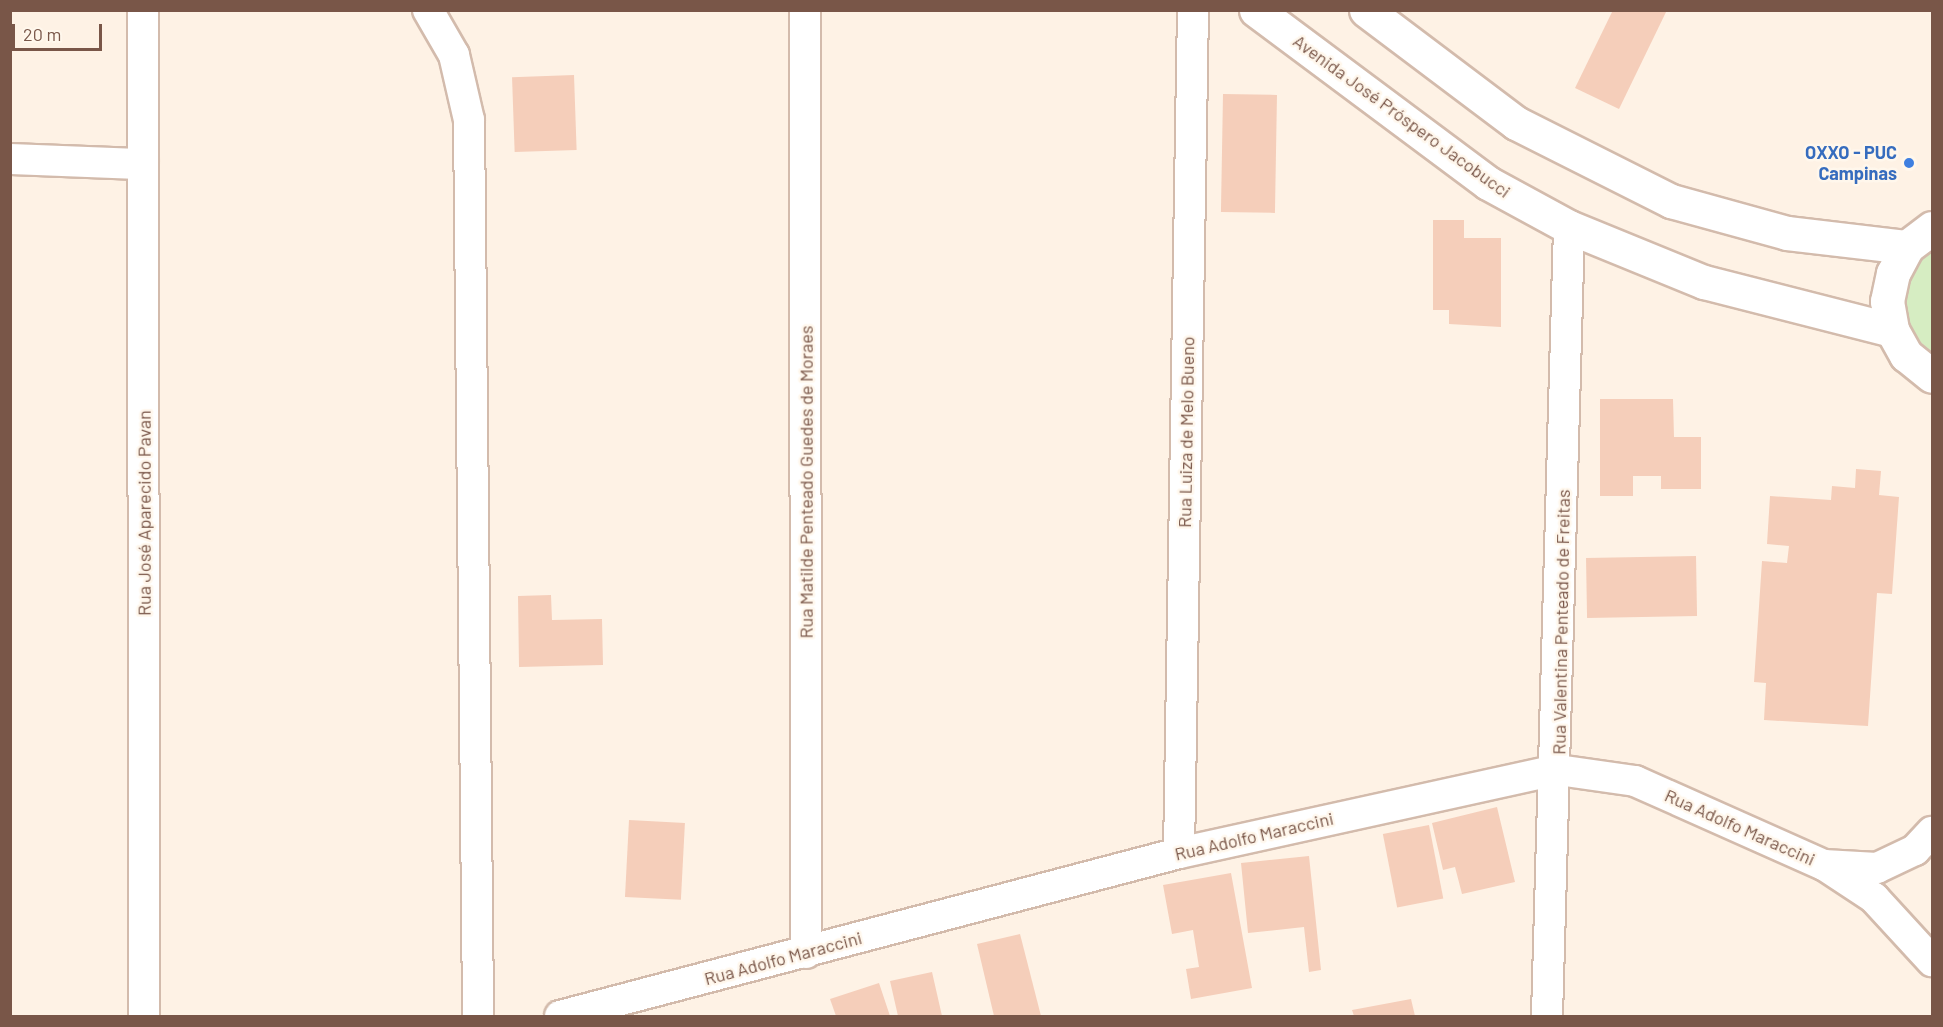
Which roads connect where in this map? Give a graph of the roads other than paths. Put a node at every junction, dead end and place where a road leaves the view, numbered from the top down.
1 (143, 10) edge
2 (428, 10) edge
3 (806, 10) edge
4 (1192, 10) edge
5 (1256, 10) edge
6 (1366, 10) edge
7 (10, 159) edge
8 (143, 164) junction
9 (1569, 227) junction
10 (1925, 231) edge
11 (1899, 343) junction
12 (1932, 376) edge
13 (1932, 385) edge
14 (1558, 770) junction
15 (1932, 832) edge
16 (1179, 853) junction
17 (1824, 865) junction
18 (806, 953) junction
19 (1932, 961) edge
20 (144, 1017) edge
21 (478, 1017) edge
22 (560, 1017) edge
23 (1547, 1017) edge

1 - 8 street, Rua José Aparecido Pavan
2 - 21 street
3 - 18 street, Rua Matilde Penteado Guedes de Moraes
4 - 16 street, Rua Luiza de Melo Bueno
5 - 9 main road, Avenida José Próspero Jacobucci
6 - 10 main road
7 - 8 street
8 - 20 street, Rua José Aparecido Pavan
9 - 11 main road, Avenida José Próspero Jacobucci
9 - 14 street, Rua Valentina Penteado de Freitas
10 - 11 main road
11 - 12 main road
11 - 13 main road
14 - 16 street, Rua Adolfo Maraccini
14 - 17 street, Rua Adolfo Maraccini
14 - 23 street, Rua Valentina Penteado de Freitas
15 - 17 street, Rua Adolfo Maraccini
16 - 18 street, Rua Adolfo Maraccini
17 - 19 street
18 - 22 street, Rua Adolfo Maraccini

